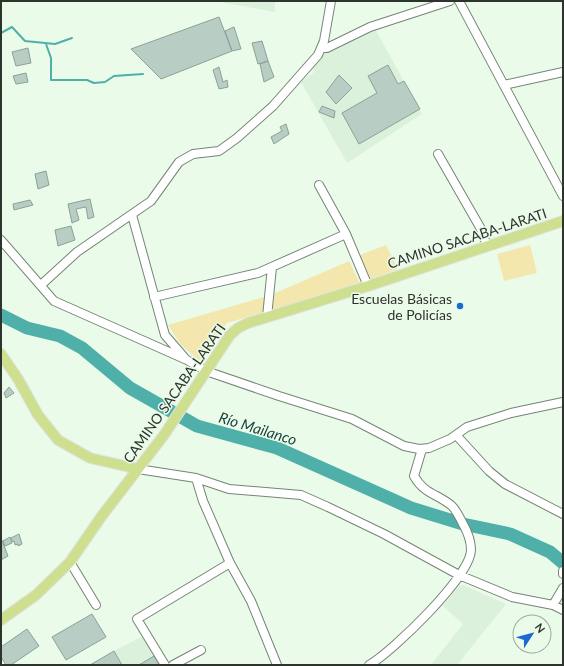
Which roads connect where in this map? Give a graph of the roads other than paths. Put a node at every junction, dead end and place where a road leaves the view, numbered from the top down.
1 (331, 1) edge
2 (450, 1) edge
3 (459, 1) edge
4 (322, 48) junction
5 (563, 72) edge
6 (504, 85) junction
7 (438, 154) dead end
8 (320, 185) dead end
9 (563, 196) edge
10 (132, 215) junction
11 (563, 221) edge
12 (346, 234) junction
13 (1, 240) edge
14 (487, 246) junction
15 (272, 267) junction
16 (41, 285) junction
17 (368, 286) junction
18 (154, 297) junction
19 (267, 317) junction
20 (1, 354) edge
21 (187, 360) junction
22 (206, 370) junction
23 (563, 402) edge
24 (456, 436) junction
25 (422, 449) junction
26 (138, 469) junction
27 (196, 478) junction
28 (563, 514) edge
29 (70, 562) junction
30 (230, 563) junction
31 (459, 575) junction
32 (563, 588) edge
33 (96, 605) dead end
34 (554, 605) junction
35 (563, 610) edge
36 (1, 619) edge
37 (201, 650) dead end
38 (373, 664) edge
39 (165, 665) edge
40 (173, 665) edge
41 (277, 665) edge

1 - 4 street
2 - 4 street
3 - 6 street
4 - 10 street
5 - 6 street
6 - 9 street
7 - 14 street
8 - 12 street
10 - 16 street
10 - 18 street
11 - 14 main road, CAMINO SACABA-LARATI
12 - 15 street
12 - 17 street
13 - 16 street
14 - 17 main road, CAMINO SACABA-LARATI
15 - 18 street
15 - 19 street
16 - 21 street
17 - 19 main road, CAMINO SACABA-LARATI
18 - 21 street
19 - 22 main road, CAMINO SACABA-LARATI
20 - 26 main road
21 - 22 street
22 - 25 street
22 - 26 main road, CAMINO SACABA-LARATI
23 - 24 street
24 - 25 street
24 - 28 street
25 - 31 street
26 - 27 street
26 - 29 main road, CAMINO SACABA-LARATI
27 - 30 street
27 - 31 street
29 - 33 street
29 - 36 main road, CAMINO SACABA-LARATI
30 - 39 street
30 - 41 street
31 - 34 street
31 - 38 street
32 - 34 street
34 - 35 street
37 - 40 street

